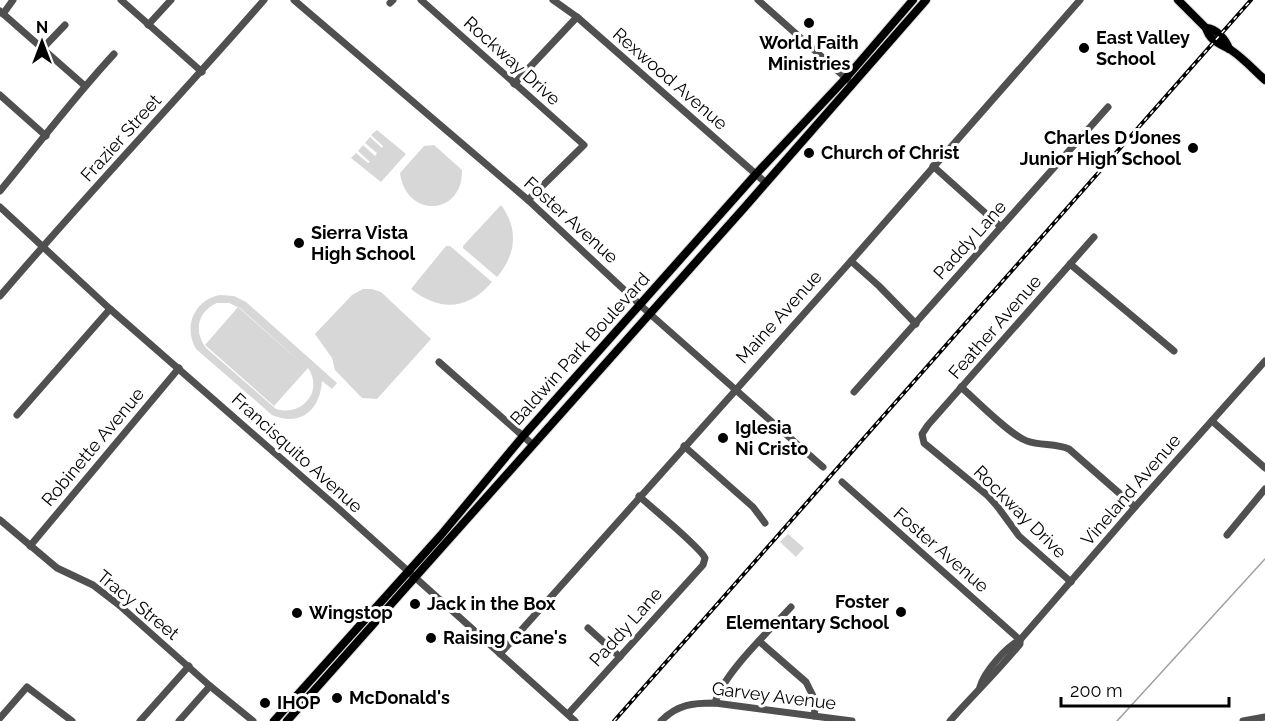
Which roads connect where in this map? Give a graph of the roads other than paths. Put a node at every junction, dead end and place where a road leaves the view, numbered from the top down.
1 (13, 0) edge
2 (121, 0) edge
3 (171, 0) edge
4 (264, 0) edge
5 (294, 0) edge
6 (420, 0) edge
7 (553, 0) edge
8 (758, 0) edge
9 (913, 0) edge
10 (926, 0) edge
11 (1080, 0) edge
12 (1178, 0) edge
13 (2, 12) edge
14 (577, 17) junction
15 (65, 25) dead end
16 (148, 25) junction
17 (42, 49) junction
18 (114, 54) dead end
19 (202, 72) junction
20 (846, 78) junction
21 (1265, 80) edge
22 (514, 84) junction
23 (853, 85) junction
24 (85, 86) junction
25 (0, 95) edge
26 (1108, 107) dead end
27 (46, 136) junction
28 (933, 165) junction
29 (756, 174) junction
30 (766, 183) junction
31 (0, 191) edge
32 (528, 200) junction
33 (0, 207) edge
34 (1001, 227) junction
35 (1094, 237) dead end
36 (42, 247) junction
37 (851, 261) junction
38 (1070, 264) junction
39 (0, 296) edge
40 (641, 305) junction
41 (110, 309) junction
42 (650, 314) junction
43 (916, 324) junction
44 (1174, 351) dead end
45 (1265, 361) edge
46 (439, 362) dead end
47 (179, 368) junction
48 (961, 387) junction
49 (735, 389) junction
50 (854, 392) dead end
51 (17, 415) dead end
52 (1212, 421) junction
53 (524, 435) junction
54 (922, 439) joint
55 (532, 444) junction
56 (684, 446) junction
57 (823, 467) dead end
58 (1265, 468) edge
59 (842, 483) dead end
60 (1265, 489) edge
61 (639, 496) junction
62 (1135, 507) junction
63 (0, 520) edge
64 (765, 523) dead end
65 (1227, 535) dead end
66 (30, 546) junction
67 (408, 572) junction
68 (415, 578) junction
69 (1071, 582) junction
70 (791, 607) dead end
71 (588, 628) dead end
72 (354, 631) junction
73 (1020, 640) junction
74 (760, 642) junction
75 (500, 654) junction
76 (620, 657) junction
77 (339, 663) junction
78 (189, 666) junction
79 (210, 686) junction
80 (715, 703) junction
81 (568, 714) junction
82 (814, 716) junction
83 (1265, 717) edge
84 (0, 718) edge
85 (72, 721) edge
86 (140, 721) edge
87 (179, 721) edge
88 (253, 721) edge
89 (274, 721) edge
90 (287, 721) edge
91 (575, 721) edge
92 (661, 721) edge
93 (852, 721) edge
94 (950, 721) edge
95 (1243, 721) edge

1 - 13 street
2 - 16 street
3 - 16 street
4 - 19 street, Frazier Street
5 - 32 street, Foster Avenue
6 - 22 street, Rockway Drive
7 - 14 street, Rexwood Avenue
8 - 20 street
9 - 20 main road, Baldwin Park Boulevard
10 - 23 main road, Baldwin Park Boulevard
11 - 28 street, Maine Avenue
12 - 21 main road
13 - 17 street
14 - 22 street
14 - 29 street, Rexwood Avenue
15 - 17 street
16 - 19 street
17 - 24 street
18 - 24 street
19 - 36 street, Frazier Street
20 - 23 street
20 - 29 main road, Baldwin Park Boulevard
22 - 32 street, Rockway Drive
23 - 30 main road, Baldwin Park Boulevard
24 - 27 street
25 - 27 street
26 - 34 street, Paddy Lane
27 - 31 street
28 - 34 street
28 - 37 street, Maine Avenue
29 - 30 street, Rexwood Avenue
29 - 40 main road, Baldwin Park Boulevard
30 - 42 main road, Baldwin Park Boulevard
32 - 40 street, Foster Avenue
33 - 36 street, Francisquito Avenue
34 - 43 street, Paddy Lane
35 - 38 street, Feather Avenue
36 - 39 street, Frazier Street
36 - 41 street, Francisquito Avenue
37 - 43 street
37 - 49 street, Maine Avenue
38 - 44 street
38 - 48 street, Feather Avenue
40 - 42 street, Foster Avenue
40 - 53 main road, Baldwin Park Boulevard
41 - 47 street, Francisquito Avenue
41 - 51 street
42 - 49 street, Foster Avenue
42 - 55 main road, Baldwin Park Boulevard
43 - 50 street, Paddy Lane
45 - 52 street, Vineland Avenue
46 - 53 street
47 - 66 street, Robinette Avenue
47 - 67 street, Francisquito Avenue
48 - 54 street, Feather Avenue
48 - 62 street
49 - 56 street, Maine Avenue
49 - 57 street, Foster Avenue
52 - 58 street
52 - 62 street, Vineland Avenue
53 - 55 street
53 - 67 main road, Baldwin Park Boulevard
54 - 69 street, Rockway Drive
55 - 68 main road, Baldwin Park Boulevard
56 - 61 street, Maine Avenue
56 - 64 street
59 - 73 street, Foster Avenue
60 - 65 street
61 - 75 street, Maine Avenue
61 - 76 street, Paddy Lane
62 - 69 street, Vineland Avenue
63 - 66 street, Tracy Street
66 - 78 street, Tracy Street
67 - 68 street, Francisquito Avenue
67 - 72 main road, Baldwin Park Boulevard
68 - 75 street, Francisquito Avenue
68 - 77 main road, Baldwin Park Boulevard
69 - 73 street, Vineland Avenue
70 - 74 street
71 - 76 street
72 - 77 main road
72 - 89 main road, Baldwin Park Boulevard
73 - 94 street, Vineland Avenue
74 - 80 street
74 - 82 street
75 - 81 street, Francisquito Avenue
76 - 81 street, Paddy Lane
77 - 90 main road, Baldwin Park Boulevard
78 - 79 street, Tracy Street
78 - 86 street
79 - 87 street
79 - 88 street, Tracy Street
80 - 82 street, Garvey Avenue
80 - 92 street, Garvey Avenue
81 - 91 street, Francisquito Avenue
82 - 93 street, Garvey Avenue
83 - 95 street
84 - 85 street

